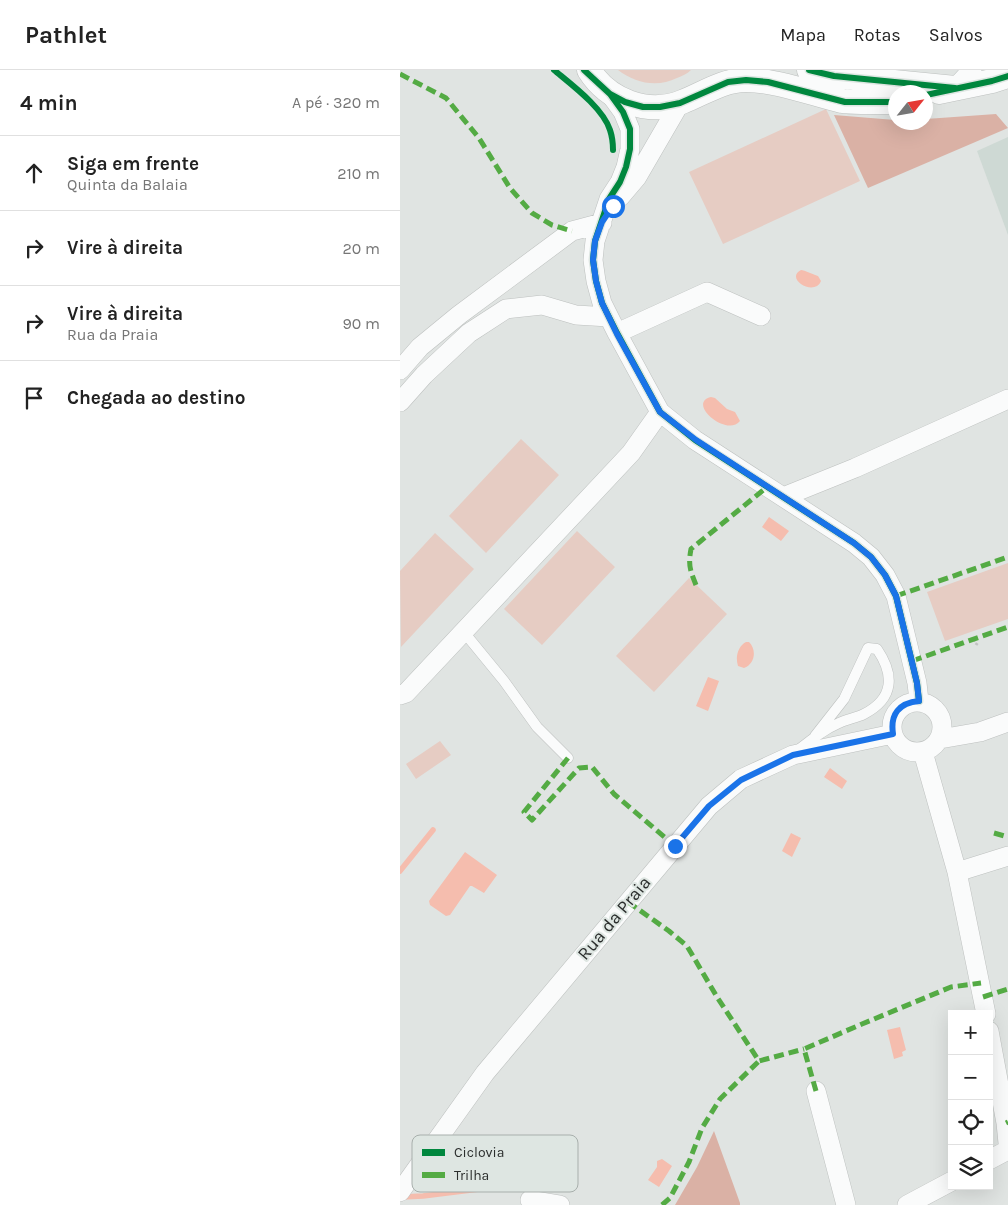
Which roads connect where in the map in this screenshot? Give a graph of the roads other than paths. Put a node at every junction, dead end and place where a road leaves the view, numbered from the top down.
1 (720, 70) edge
2 (809, 70) edge
3 (972, 70) edge
4 (595, 78) edge
5 (1003, 80) edge
6 (955, 88) junction
7 (933, 93) edge
8 (688, 99) junction
9 (888, 102) edge
10 (602, 222) junction
11 (761, 316) dead end
12 (613, 325) junction
13 (401, 367) edge
14 (1008, 399) edge
15 (400, 402) edge
16 (660, 412) junction
17 (783, 497) junction
18 (463, 631) junction
19 (400, 695) edge
20 (919, 701) junction
21 (1008, 722) edge
22 (893, 734) junction
23 (815, 736) junction
24 (940, 739) junction
25 (923, 752) junction
26 (793, 755) junction
27 (568, 758) dead end
28 (1008, 856) edge
29 (957, 872) junction
30 (985, 1010) edge
31 (993, 1052) edge
32 (816, 1091) dead end
33 (441, 1135) edge
34 (1008, 1143) edge
35 (1008, 1150) edge
36 (993, 1158) edge
37 (412, 1175) edge
38 (948, 1183) edge
39 (400, 1192) edge
40 (530, 1200) dead end
41 (560, 1205) edge
42 (846, 1205) edge
43 (908, 1205) edge

1 - 8 street
2 - 6 street
3 - 6 street
4 - 8 street
4 - 10 street
5 - 6 street
6 - 7 street
8 - 9 street
8 - 10 street
10 - 12 street
10 - 13 street
11 - 12 street
12 - 15 street
12 - 16 street
14 - 17 street
16 - 17 street
16 - 18 street
17 - 20 street
18 - 19 street
18 - 27 lane
20 - 22 street
20 - 24 street
21 - 24 street
22 - 25 street
22 - 26 street, Rua da Praia
23 - 23 lane
23 - 26 lane
24 - 25 street
25 - 29 street
26 - 33 street, Rua da Praia
28 - 29 street
29 - 30 street
31 - 34 street
32 - 42 street
35 - 36 street
37 - 39 street, Rua da Praia
38 - 43 street
40 - 41 street

